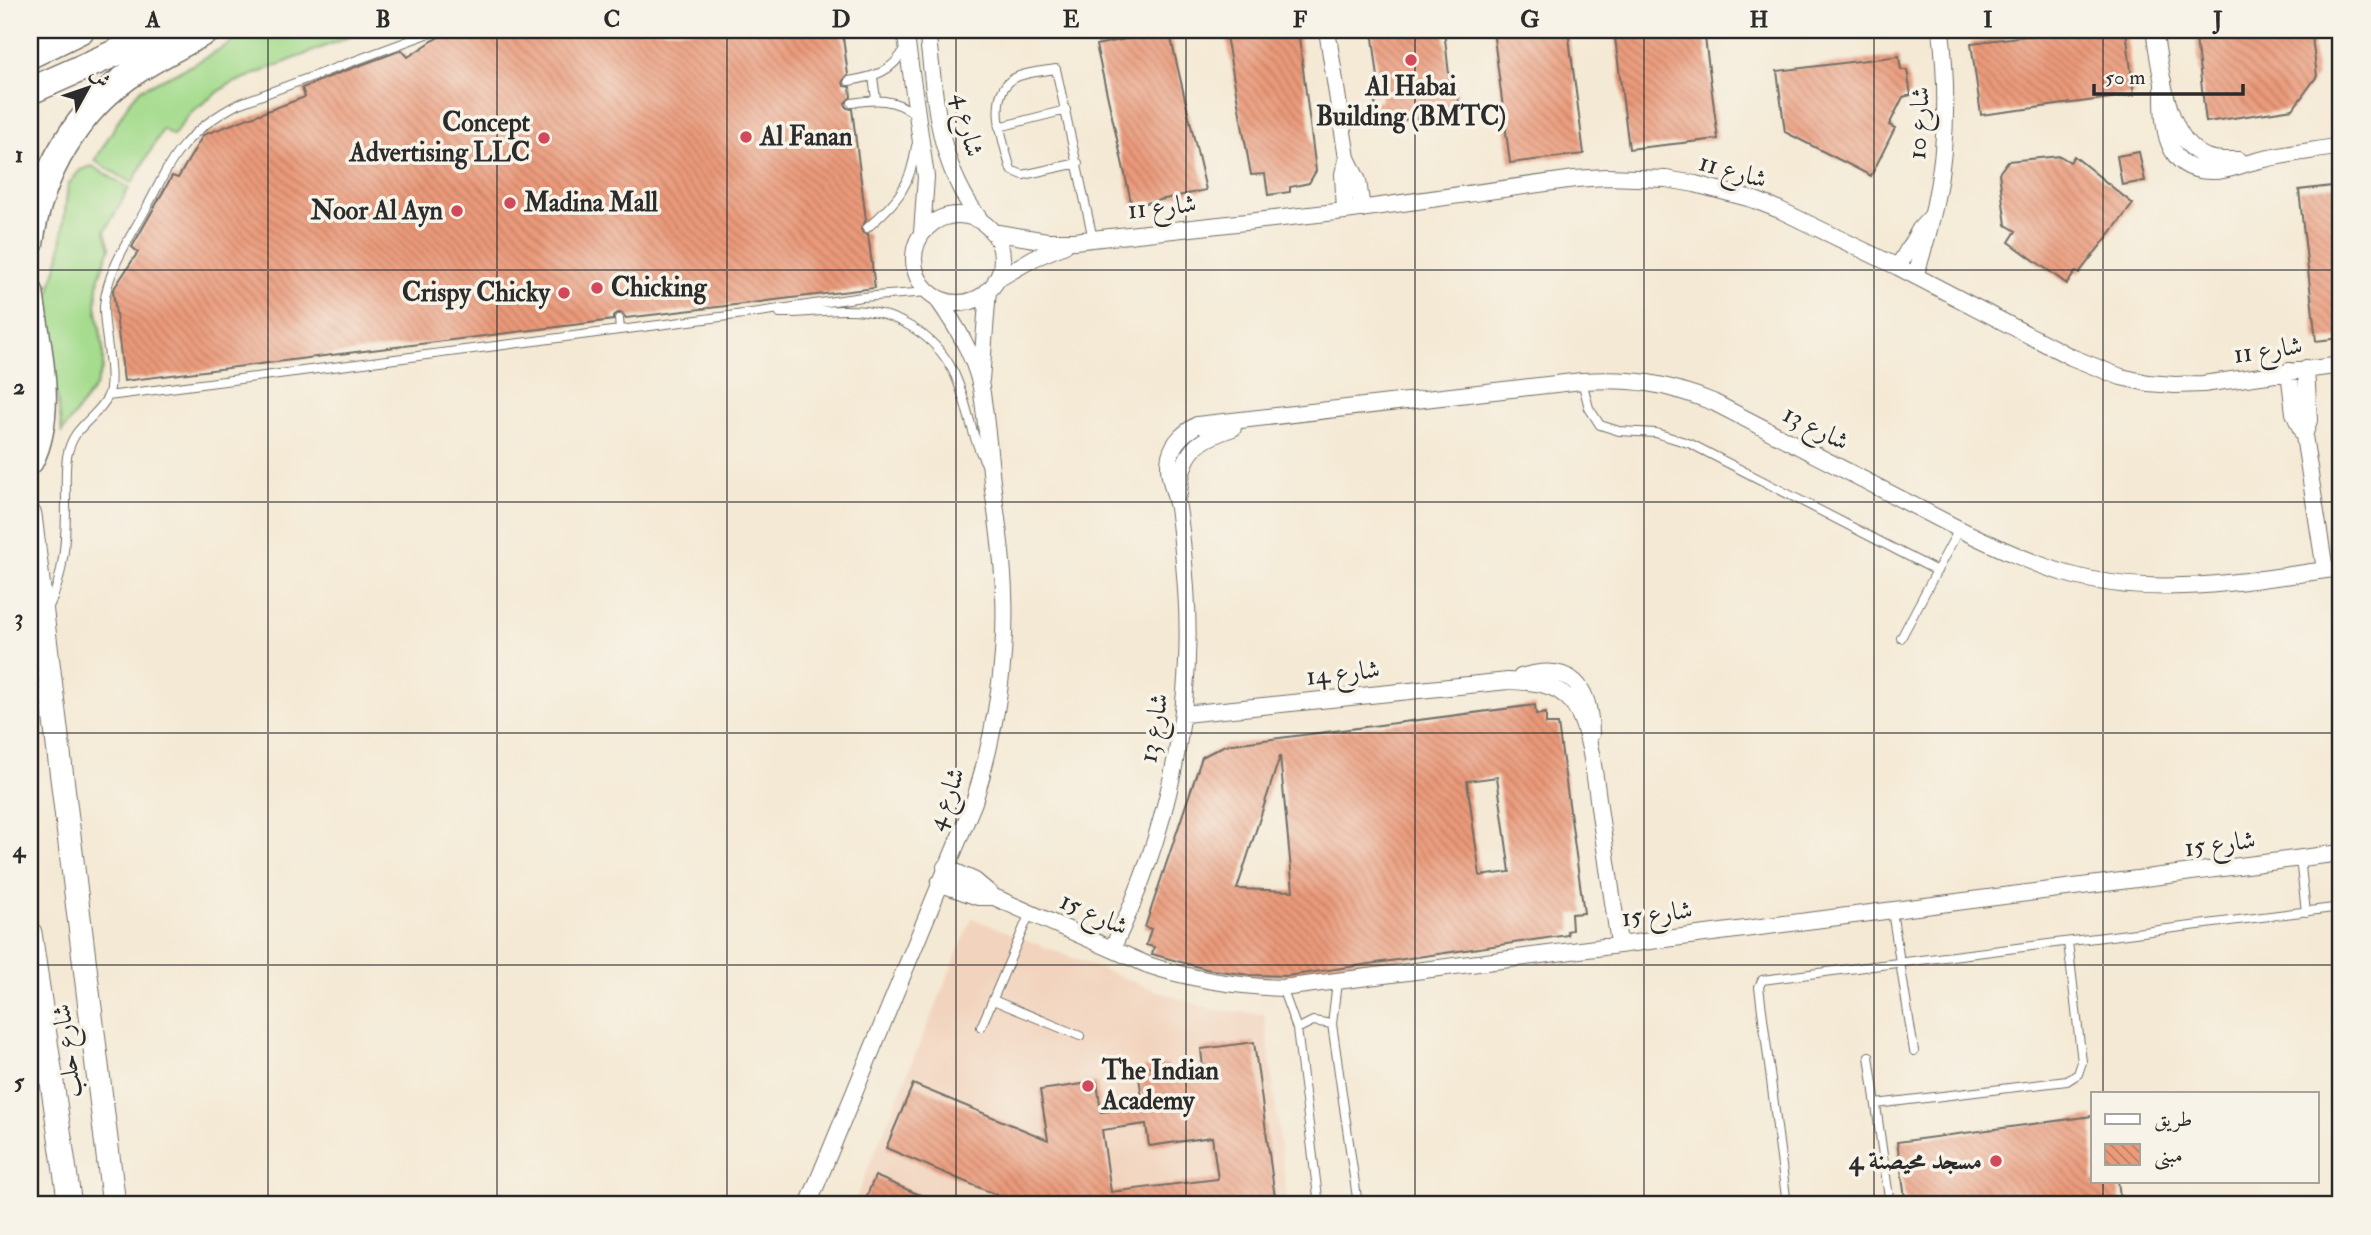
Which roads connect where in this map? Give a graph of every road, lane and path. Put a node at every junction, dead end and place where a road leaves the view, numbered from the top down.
1 (81, 30) edge
2 (167, 30) edge
3 (208, 30) edge
4 (438, 30) edge
5 (927, 30) edge
6 (1327, 30) edge
7 (1941, 30) edge
8 (2154, 30) edge
9 (906, 38) edge
10 (30, 55) edge
11 (873, 77) junction
12 (849, 81) dead end
13 (30, 91) edge
14 (876, 99) junction
15 (852, 103) dead end
16 (1066, 110) junction
17 (917, 120) junction
18 (999, 127) junction
19 (2341, 146) edge
20 (1347, 158) junction
21 (1078, 163) junction
22 (1362, 209) junction
23 (1345, 211) junction
24 (1931, 217) junction
25 (988, 227) junction
26 (867, 228) dead end
27 (922, 233) junction
28 (1094, 240) junction
29 (1074, 242) junction
30 (30, 244) edge
31 (1898, 267) junction
32 (1915, 276) junction
33 (992, 285) junction
34 (30, 292) edge
35 (932, 295) junction
36 (759, 313) junction
37 (619, 319) dead end
38 (620, 331) junction
39 (2341, 365) edge
40 (2306, 369) junction
41 (2289, 371) junction
42 (1583, 381) junction
43 (980, 386) junction
44 (108, 396) junction
45 (2304, 436) junction
46 (30, 461) edge
47 (991, 473) junction
48 (30, 515) edge
49 (1959, 529) junction
50 (2333, 569) edge
51 (1937, 571) junction
52 (43, 621) junction
53 (1901, 638) dead end
54 (1184, 714) junction
55 (2341, 853) edge
56 (2300, 858) junction
57 (946, 867) junction
58 (939, 883) junction
59 (994, 897) junction
60 (2341, 907) edge
61 (1892, 911) junction
62 (2306, 912) junction
63 (1030, 913) junction
64 (30, 933) edge
65 (2068, 942) junction
66 (1619, 943) junction
67 (1112, 949) junction
68 (1900, 964) junction
69 (1337, 982) junction
70 (1282, 988) junction
71 (993, 1000) junction
72 (1332, 1024) junction
73 (981, 1027) dead end
74 (1297, 1029) junction
75 (1080, 1036) dead end
76 (1914, 1051) dead end
77 (1870, 1056) dead end
78 (1876, 1104) junction
79 (70, 1205) edge
80 (114, 1205) edge
81 (808, 1205) edge
82 (1319, 1205) edge
83 (1358, 1205) edge
84 (1787, 1205) edge
85 (1889, 1205) edge

1 - 10 main road
2 - 13 main road
3 - 30 main road
4 - 44 lane
5 - 25 street, شارع 4
6 - 20 street
7 - 24 street, شارع 10
8 - 19 street
9 - 11 lane
9 - 17 street, شارع 4
11 - 12 lane
11 - 14 lane
14 - 15 lane
14 - 17 lane
16 - 18 lane
16 - 18 lane
16 - 21 lane
17 - 26 lane
17 - 27 street, شارع 4
18 - 21 lane
20 - 22 street
20 - 23 street
21 - 28 lane
22 - 23 street, شارع 11
22 - 31 street, شارع 11
23 - 28 street, شارع 11
24 - 31 street, شارع 10
24 - 32 street, شارع 10
25 - 27 street
25 - 29 street, شارع 11
25 - 33 street
27 - 35 street
28 - 29 street, شارع 11
29 - 33 street, شارع 11
31 - 32 street, شارع 11
32 - 41 street, شارع 11
33 - 35 street
33 - 43 street, شارع 4
34 - 46 main road
35 - 36 lane
35 - 43 street, شارع 4
36 - 38 lane
36 - 47 lane
37 - 38 lane
38 - 44 lane
39 - 40 street, شارع 11
40 - 41 street, شارع 11
40 - 45 street
41 - 45 street
42 - 49 street, شارع 13
42 - 51 lane
42 - 54 street, شارع 13
43 - 47 street, شارع 4
44 - 52 lane
45 - 50 street
47 - 57 street, شارع 4
48 - 52 street, شارع حلب
49 - 50 street, شارع 13
49 - 51 lane
51 - 53 lane
52 - 80 street, شارع حلب
54 - 66 street, شارع 14
54 - 67 street, شارع 13
55 - 56 street, شارع 15
56 - 61 street, شارع 15
56 - 62 lane
57 - 58 street, شارع 4
57 - 59 street, شارع 15
58 - 59 street, شارع 15
58 - 81 street, شارع 4
59 - 63 street, شارع 15
60 - 62 lane
61 - 66 street, شارع 15
61 - 68 lane
62 - 65 lane
63 - 67 street, شارع 15
63 - 71 lane
64 - 79 street, شارع حلب
65 - 68 lane
65 - 78 lane
66 - 69 street, شارع 15
67 - 70 street, شارع 15
68 - 76 lane
68 - 84 lane
69 - 70 street, شارع 15
69 - 72 lane
70 - 74 lane
71 - 73 lane
71 - 75 lane
72 - 74 lane
72 - 83 lane
74 - 82 lane
77 - 78 lane
78 - 85 lane

